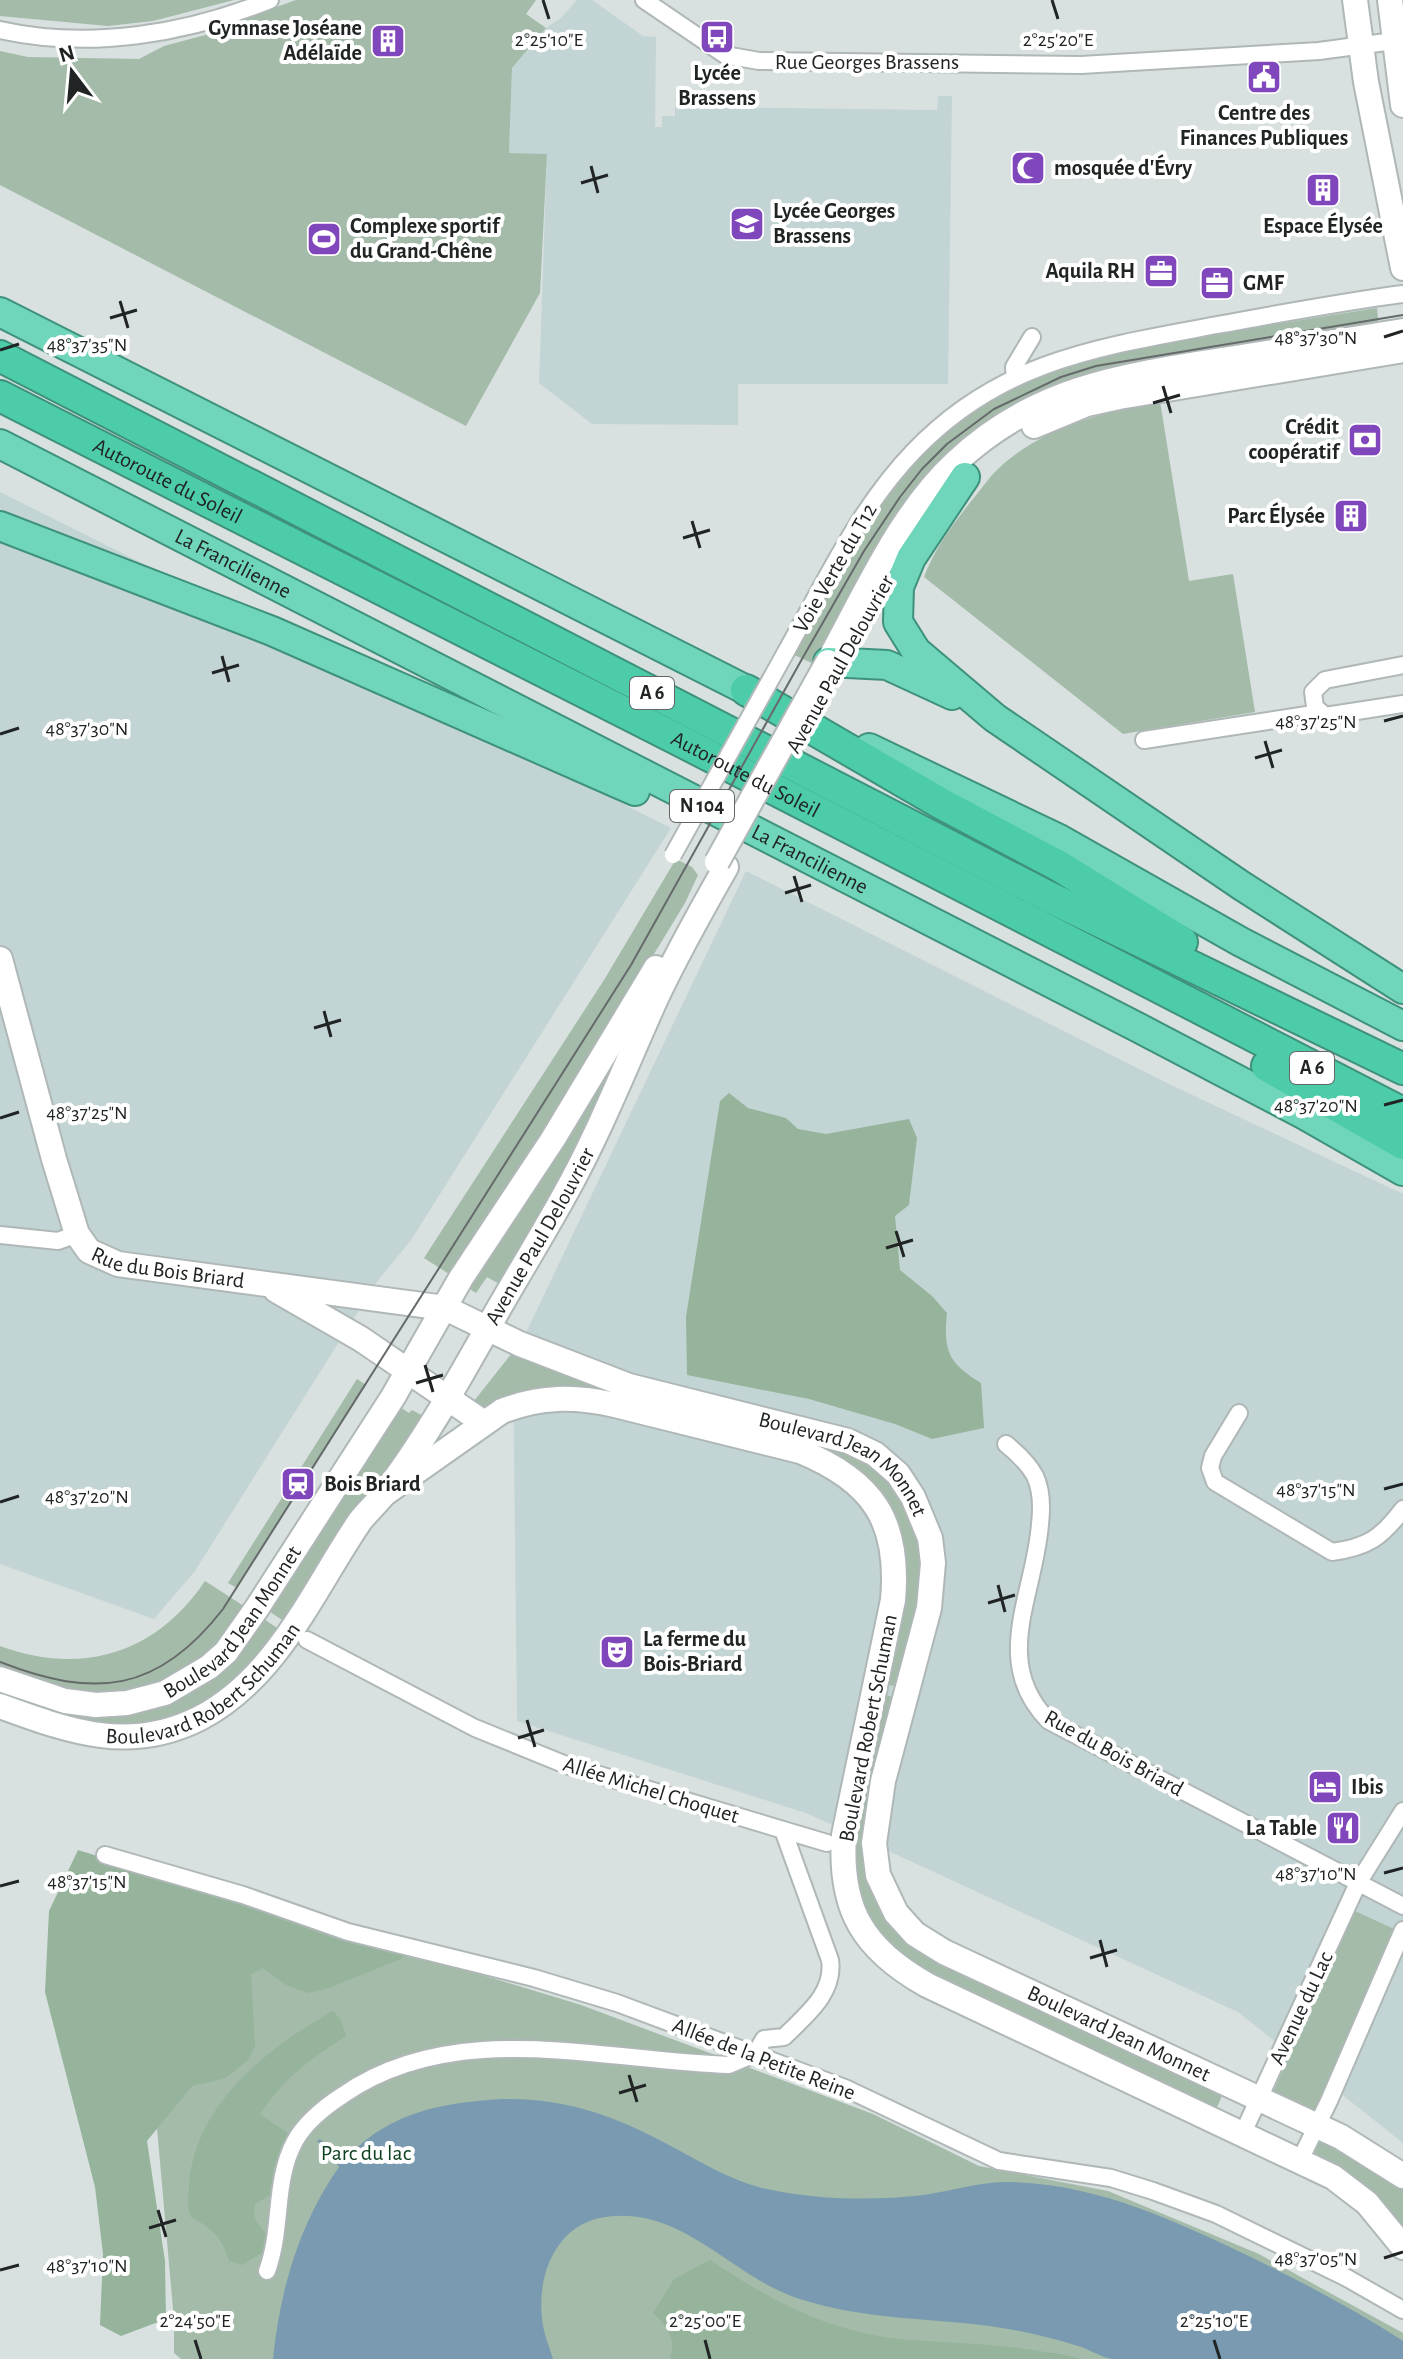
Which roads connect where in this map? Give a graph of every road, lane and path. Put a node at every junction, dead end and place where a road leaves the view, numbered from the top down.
1 (270, 0) edge
2 (644, 0) edge
3 (1355, 0) edge
4 (1390, 0) edge
5 (0, 30) edge
6 (1399, 40) edge
7 (1361, 47) junction
8 (1403, 105) edge
9 (1403, 268) edge
10 (1403, 294) edge
11 (0, 312) edge
12 (1403, 331) edge
13 (1032, 337) dead end
14 (1403, 350) edge
15 (0, 356) edge
16 (1015, 378) junction
17 (0, 396) edge
18 (0, 444) edge
19 (965, 477) junction
20 (0, 526) edge
21 (0, 542) edge
22 (128, 573) junction
23 (1403, 665) edge
24 (835, 666) junction
25 (746, 690) junction
26 (1403, 704) edge
27 (1320, 713) junction
28 (995, 718) junction
29 (1144, 740) dead end
30 (673, 855) dead end
31 (721, 864) junction
32 (971, 942) junction
33 (0, 959) edge
34 (1403, 989) edge
35 (1222, 1022) junction
36 (1309, 1022) junction
37 (1403, 1026) edge
38 (1403, 1069) edge
39 (1403, 1113) edge
40 (1403, 1144) edge
41 (1403, 1171) edge
42 (77, 1234) junction
43 (0, 1235) edge
44 (267, 1285) junction
45 (445, 1308) junction
46 (486, 1330) junction
47 (409, 1371) junction
48 (446, 1398) junction
49 (1239, 1413) dead end
50 (484, 1423) junction
51 (1006, 1444) dead end
52 (384, 1494) junction
53 (1403, 1509) edge
54 (307, 1640) dead end
55 (0, 1679) edge
56 (0, 1706) edge
57 (1403, 1811) edge
58 (783, 1830) junction
59 (827, 1843) dead end
60 (105, 1855) dead end
61 (1358, 1883) junction
62 (1403, 1906) edge
63 (1403, 1930) edge
64 (755, 2054) junction
65 (1260, 2098) junction
66 (1316, 2127) junction
67 (1243, 2133) junction
68 (1300, 2160) junction
69 (1403, 2176) edge
70 (1403, 2247) edge
71 (267, 2271) dead end
72 (1403, 2310) edge

1 - 5 street
2 - 7 street, Rue Georges Brassens
3 - 7 main road
4 - 6 main road
6 - 7 street, Rue Georges Brassens
6 - 8 main road
7 - 9 main road
10 - 16 street, Voie Verte du T12
11 - 25 highway
12 - 24 main road, Avenue Paul Delouvrier
13 - 16 street
14 - 19 main road, Avenue Paul Delouvrier
15 - 36 highway, Autoroute du Soleil / A 6
16 - 30 street, Voie Verte du T12, bridge
17 - 35 highway, Autoroute du Soleil / A 6
18 - 32 highway, La Francilienne / N 104
19 - 24 main road, Avenue Paul Delouvrier
19 - 28 highway
20 - 22 highway
21 - 22 highway
22 - 32 highway
23 - 27 street
24 - 28 highway
24 - 31 main road, Avenue Paul Delouvrier, bridge
25 - 36 highway
25 - 37 highway
26 - 27 street
27 - 29 street
28 - 34 highway
31 - 45 main road, Avenue Paul Delouvrier
31 - 46 main road, Avenue Paul Delouvrier
32 - 41 highway, La Francilienne / N 104
33 - 42 main road
35 - 39 highway, Autoroute du Soleil / A 6
35 - 40 highway
36 - 38 highway, Autoroute du Soleil / A 6
42 - 43 street
42 - 44 main road, Rue du Bois Briard
44 - 45 main road, Rue du Bois Briard
44 - 47 main road, Rue du Bois Briard
45 - 46 main road, Boulevard Jean Monnet
45 - 47 main road, Boulevard Jean Monnet
46 - 48 main road, Avenue Paul Delouvrier
46 - 65 main road, Boulevard Jean Monnet
47 - 48 main road, Rue du Bois Briard
47 - 55 main road, Boulevard Jean Monnet
48 - 50 main road
48 - 52 main road, Boulevard Robert Schuman
49 - 53 street
50 - 52 main road, Boulevard Robert Schuman
50 - 67 main road, Boulevard Robert Schuman
51 - 61 street, Rue du Bois Briard
52 - 56 main road, Boulevard Robert Schuman
54 - 58 street, Allée Michel Choquet
57 - 61 street, Avenue du Lac
58 - 59 street, Allée Michel Choquet
58 - 64 street
60 - 64 street, Allée de la Petite Reine
61 - 62 street
61 - 65 street, Avenue du Lac
63 - 66 street
64 - 71 street
64 - 72 street, Allée de la Petite Reine
65 - 66 main road, Boulevard Jean Monnet
65 - 67 street, Avenue du Lac
66 - 68 street
66 - 69 main road, Boulevard Jean Monnet
67 - 68 main road, Boulevard Robert Schuman
68 - 70 main road, Boulevard Robert Schuman

